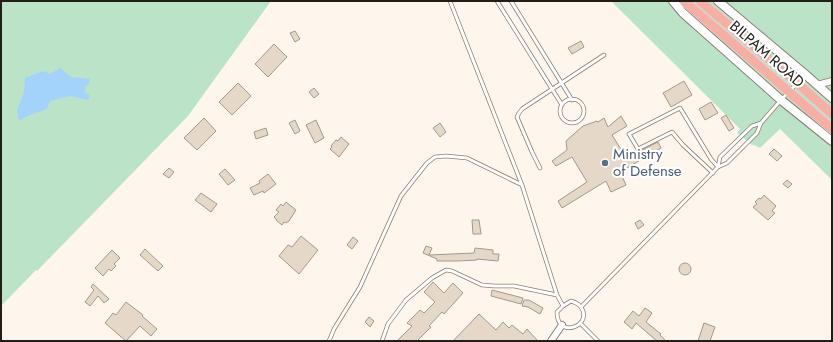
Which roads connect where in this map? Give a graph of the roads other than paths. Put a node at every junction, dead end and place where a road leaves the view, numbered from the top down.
1 (450, 1) edge
2 (497, 1) edge
3 (511, 1) edge
4 (673, 1) edge
5 (684, 1) edge
6 (700, 1) edge
7 (718, 1) edge
8 (604, 54) dead end
9 (806, 74) junction
10 (832, 81) edge
11 (561, 82) junction
12 (797, 83) junction
13 (817, 85) junction
14 (552, 89) junction
15 (789, 91) junction
16 (832, 98) edge
17 (572, 100) junction
18 (781, 100) junction
19 (562, 105) junction
20 (832, 114) edge
21 (761, 123) junction
22 (832, 129) edge
23 (832, 141) edge
24 (718, 167) junction
25 (540, 168) dead end
26 (713, 173) junction
27 (522, 185) junction
28 (557, 295) junction
29 (563, 306) junction
30 (581, 307) junction
31 (580, 323) junction
32 (562, 325) junction
33 (329, 341) edge
34 (382, 341) edge
35 (551, 341) edge
36 (598, 341) edge

1 - 27 lane
2 - 14 lane
3 - 11 lane
4 - 18 street
5 - 15 main road, BILPAM ROAD
6 - 12 main road
7 - 9 street
8 - 11 lane
9 - 12 lane
9 - 13 street
10 - 13 street
11 - 14 lane
11 - 17 lane
12 - 15 lane
12 - 20 main road
13 - 16 street
14 - 19 lane
14 - 25 lane
15 - 18 lane
15 - 22 main road, BILPAM ROAD
17 - 19 lane
17 - 19 lane
18 - 21 lane
18 - 23 street
21 - 24 lane
21 - 24 lane
24 - 26 lane
24 - 26 lane
26 - 30 lane
27 - 28 lane
27 - 33 lane
28 - 29 lane
28 - 34 lane
29 - 30 lane
29 - 32 lane
30 - 31 lane
31 - 32 lane
31 - 36 lane
32 - 35 street

